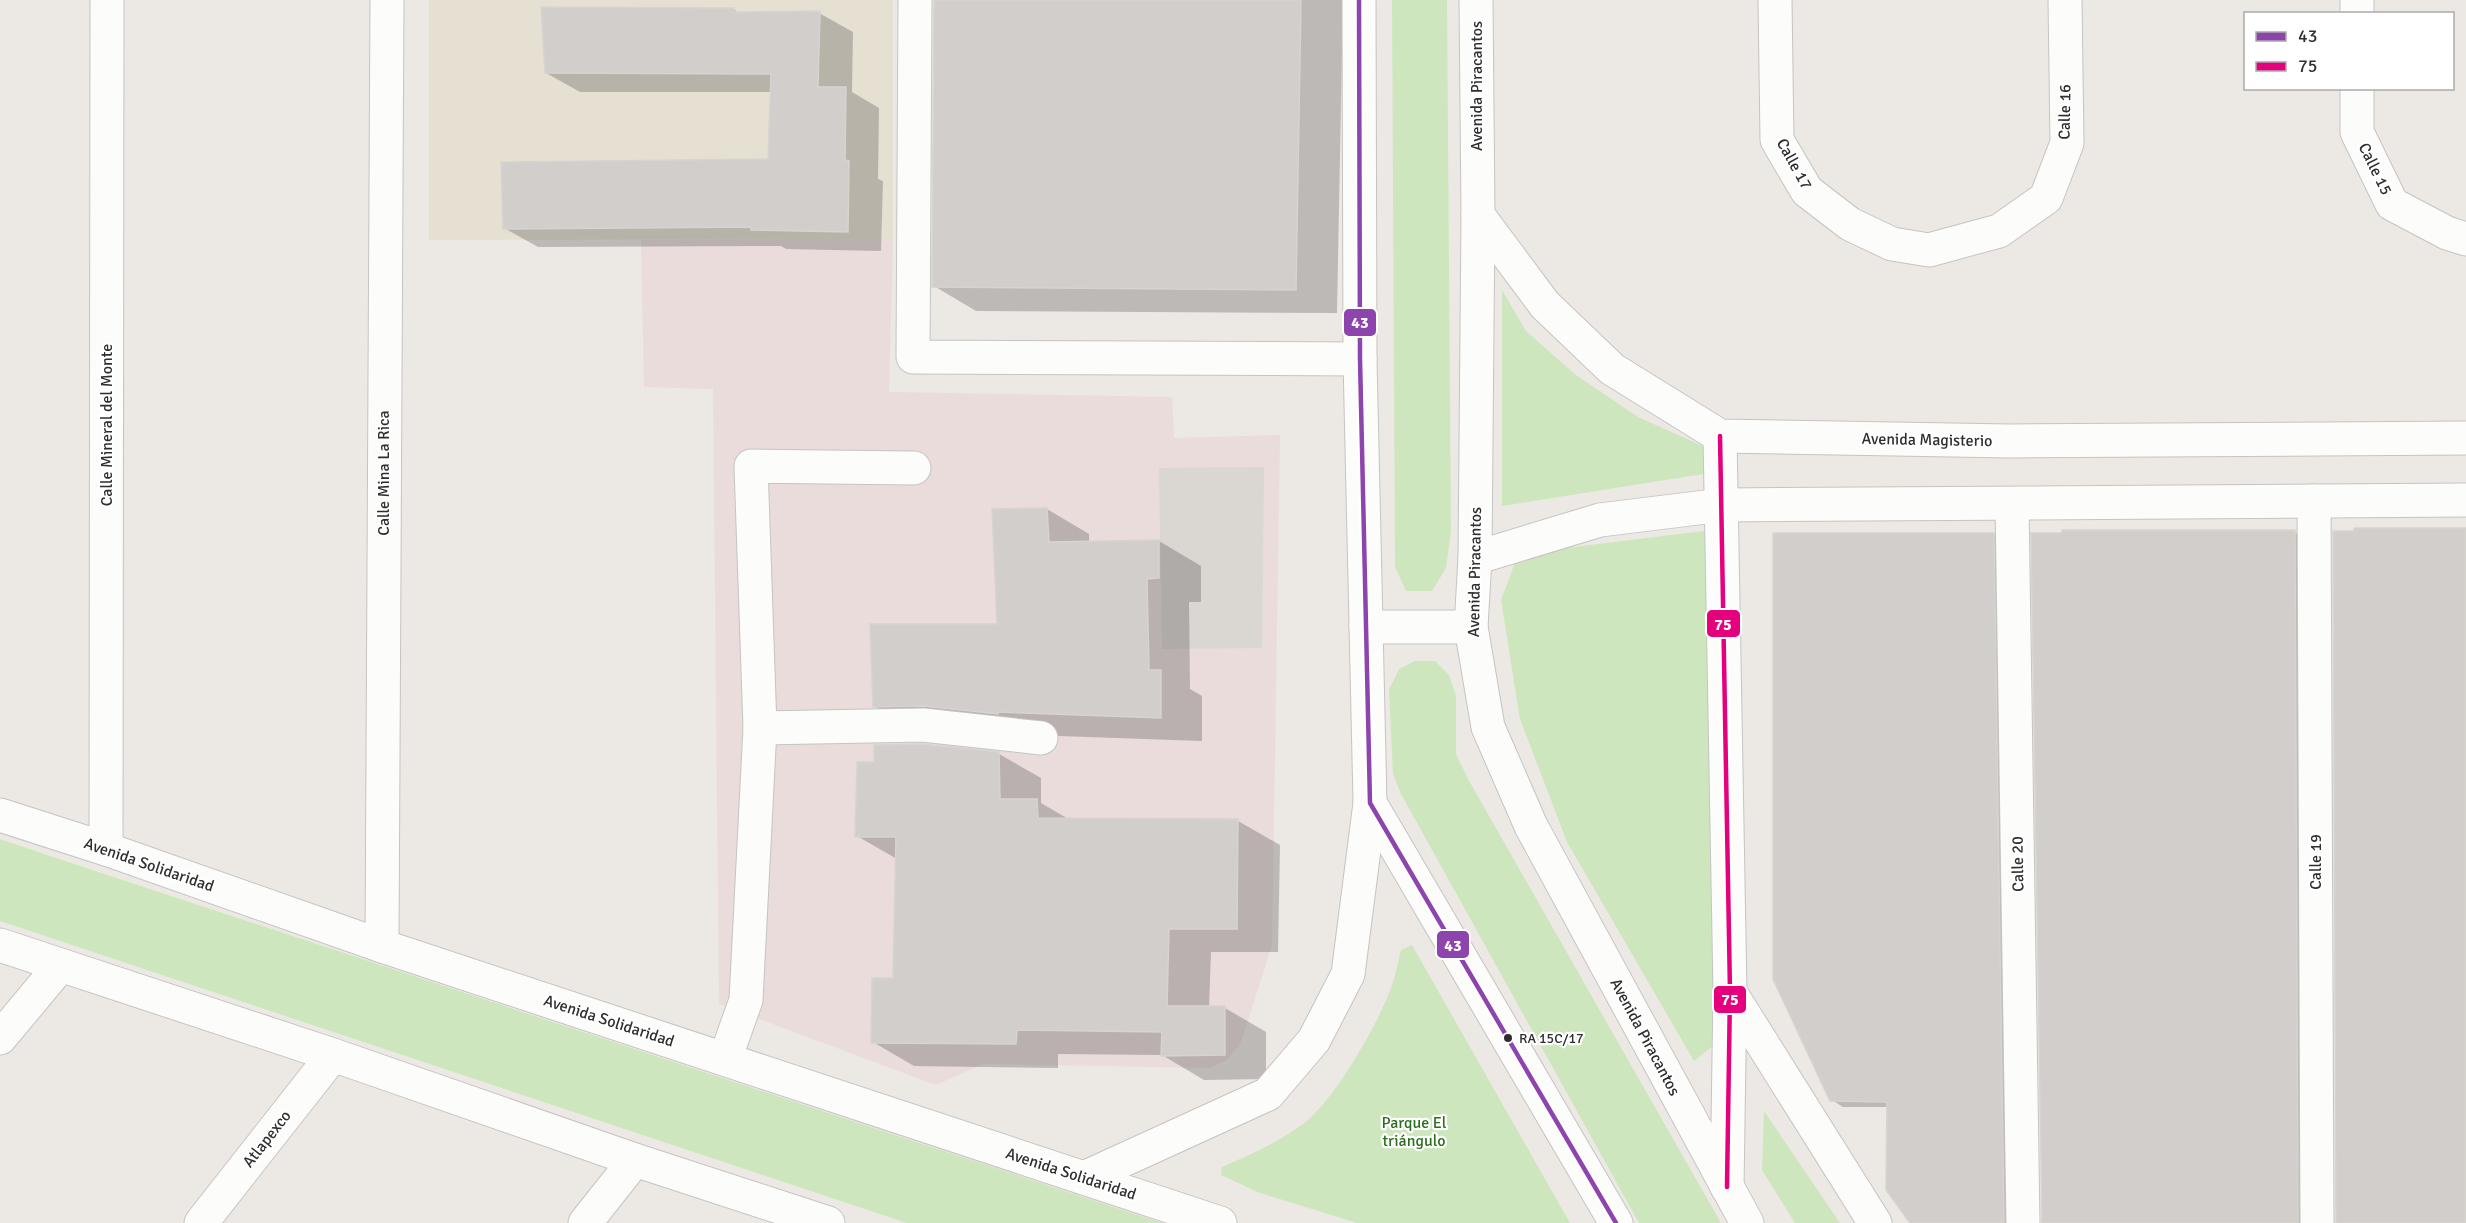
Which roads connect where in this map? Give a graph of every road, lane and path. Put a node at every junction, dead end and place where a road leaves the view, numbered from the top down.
1 (107, 0) edge
2 (387, 0) edge
3 (915, 0) edge
4 (1359, 0) edge
5 (1476, 0) edge
6 (1775, 0) edge
7 (2065, 0) edge
8 (2357, 90) edge
9 (1478, 216) junction
10 (2466, 239) edge
11 (1929, 250) joint
12 (1360, 359) junction
13 (1720, 436) junction
14 (2466, 438) edge
15 (914, 468) dead end
16 (2466, 500) edge
17 (2314, 501) junction
18 (2012, 504) junction
19 (1722, 505) junction
20 (1475, 558) junction
21 (1366, 627) junction
22 (1471, 627) junction
23 (760, 728) junction
24 (1041, 738) dead end
25 (1370, 803) junction
26 (0, 815) edge
27 (106, 849) junction
28 (0, 945) edge
29 (382, 946) junction
30 (60, 966) junction
31 (1730, 992) junction
32 (0, 1038) edge
33 (333, 1055) junction
34 (724, 1059) junction
35 (635, 1160) junction
36 (1084, 1178) junction
37 (1727, 1187) junction
38 (201, 1223) edge
39 (585, 1223) edge
40 (828, 1223) edge
41 (1220, 1223) edge
42 (1616, 1223) edge
43 (1747, 1223) edge
44 (1875, 1223) edge
45 (2023, 1223) edge
46 (2317, 1223) edge

1 - 27 street, Calle Mineral del Monte
2 - 29 street, Calle Mina La Rica
3 - 12 street
4 - 12 street
5 - 9 street, Avenida Piracantos
6 - 11 street, Calle 17
7 - 11 street, Calle 16
8 - 10 street, Calle 15
9 - 13 street
9 - 20 street, Avenida Piracantos
12 - 21 street
13 - 14 street, Avenida Magisterio
13 - 19 street
15 - 23 street
16 - 17 street
17 - 18 street
17 - 46 street, Calle 19
18 - 19 street
18 - 45 street, Calle 20
19 - 20 street
19 - 31 street
20 - 22 street, Avenida Piracantos
21 - 22 street
21 - 25 street
22 - 37 street, Avenida Piracantos
23 - 24 street
23 - 34 street
25 - 36 street
25 - 42 street
26 - 27 street, Avenida Solidaridad
27 - 29 street, Avenida Solidaridad
28 - 30 street
29 - 34 street, Avenida Solidaridad
30 - 32 street
30 - 33 street
31 - 37 street
31 - 44 street
33 - 35 street
33 - 38 street, Atlapexco
34 - 36 street, Avenida Solidaridad
35 - 39 street
35 - 40 street
36 - 41 street, Avenida Solidaridad
37 - 43 street, Avenida Piracantos

